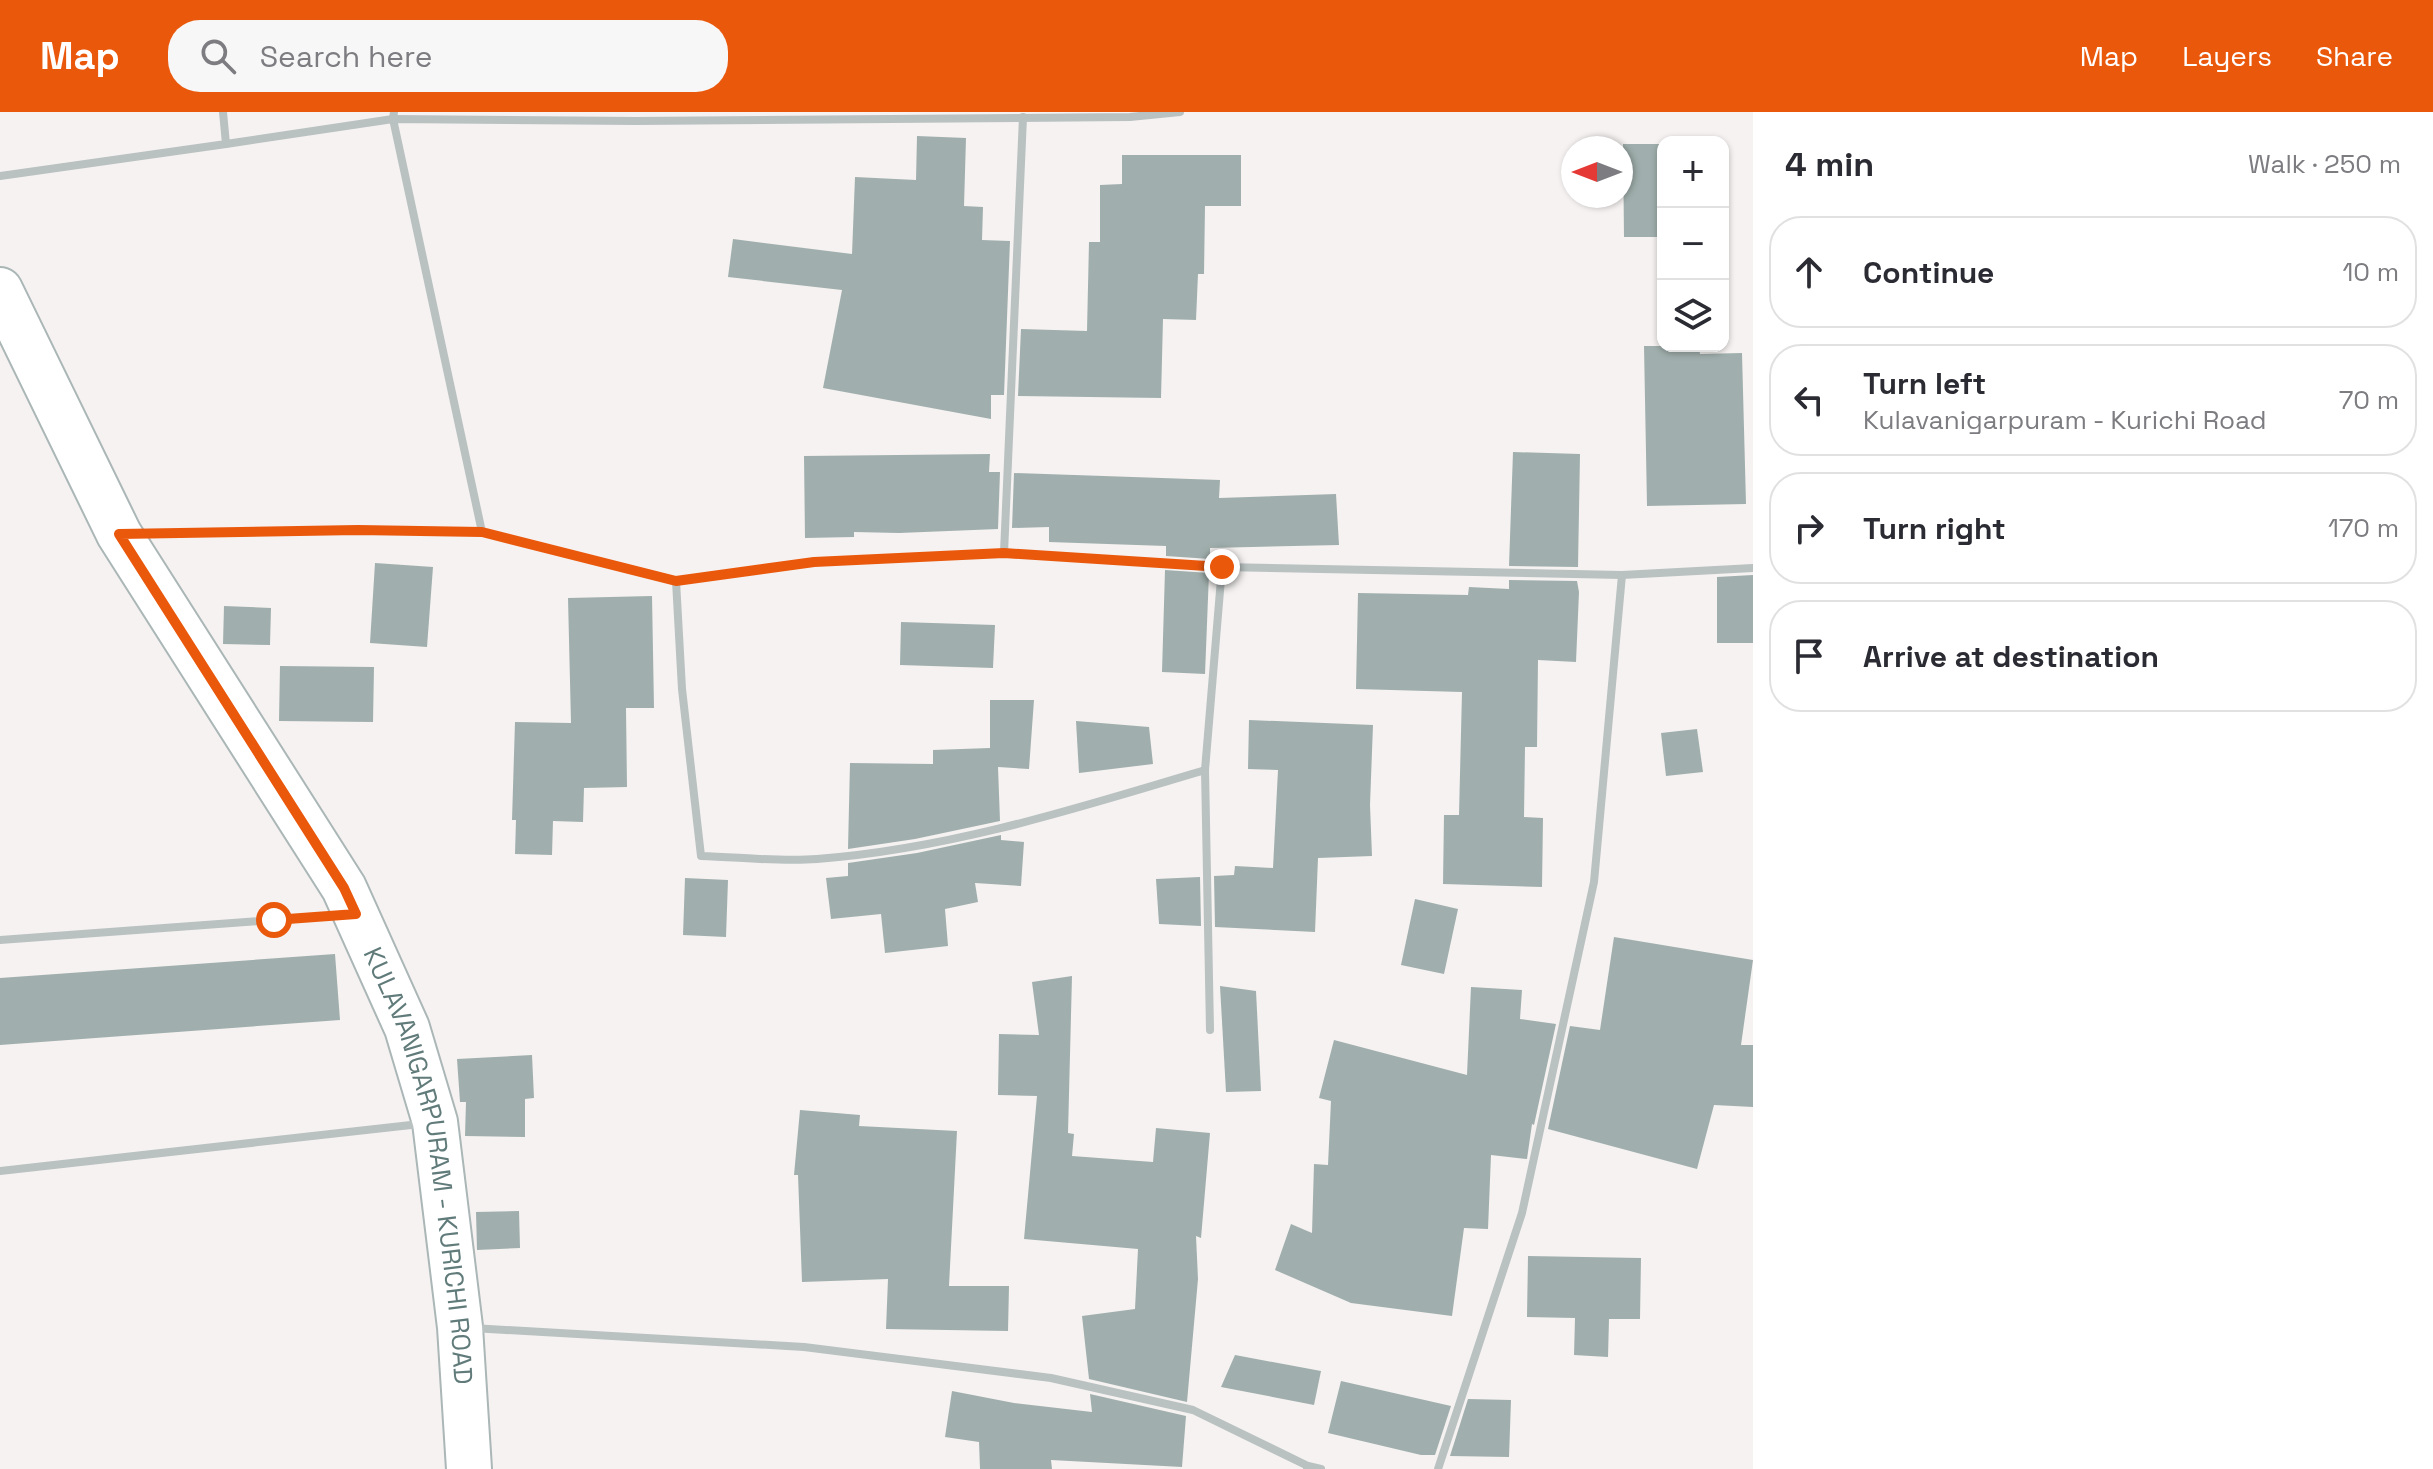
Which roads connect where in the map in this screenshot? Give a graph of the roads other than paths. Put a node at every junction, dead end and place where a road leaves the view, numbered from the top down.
1 (223, 112) edge
2 (1180, 112) edge
3 (1053, 114) edge
4 (806, 115) edge
5 (394, 116) edge
6 (636, 116) edge
7 (1023, 117) junction
8 (226, 144) junction
9 (0, 176) edge
10 (0, 290) edge
11 (482, 532) junction
12 (119, 534) junction
13 (1004, 553) junction
14 (1222, 567) junction
15 (1753, 568) edge
16 (1622, 575) junction
17 (676, 581) junction
18 (1205, 770) junction
19 (356, 914) junction
20 (0, 940) edge
21 (1210, 1030) dead end
22 (435, 1122) junction
23 (0, 1171) edge
24 (460, 1327) junction
25 (1307, 1467) edge
26 (469, 1469) edge
27 (1321, 1469) edge
28 (1438, 1469) edge

1 - 8 street
2 - 3 street
3 - 7 street
4 - 6 street
4 - 7 street
5 - 6 street
5 - 8 street
5 - 11 street
7 - 13 street
8 - 9 street
10 - 12 main road, KULAVANIGARPURAM - KURICHI ROAD
11 - 12 street
11 - 17 street
12 - 19 main road, KULAVANIGARPURAM - KURICHI ROAD
13 - 14 street
13 - 17 street
14 - 16 street
14 - 18 street
15 - 16 street
16 - 28 street
17 - 18 street
18 - 21 street
19 - 20 street
19 - 22 main road, KULAVANIGARPURAM - KURICHI ROAD
22 - 23 street
22 - 24 main road, KULAVANIGARPURAM - KURICHI ROAD
24 - 25 street
24 - 26 main road, KULAVANIGARPURAM - KURICHI ROAD
25 - 27 street

